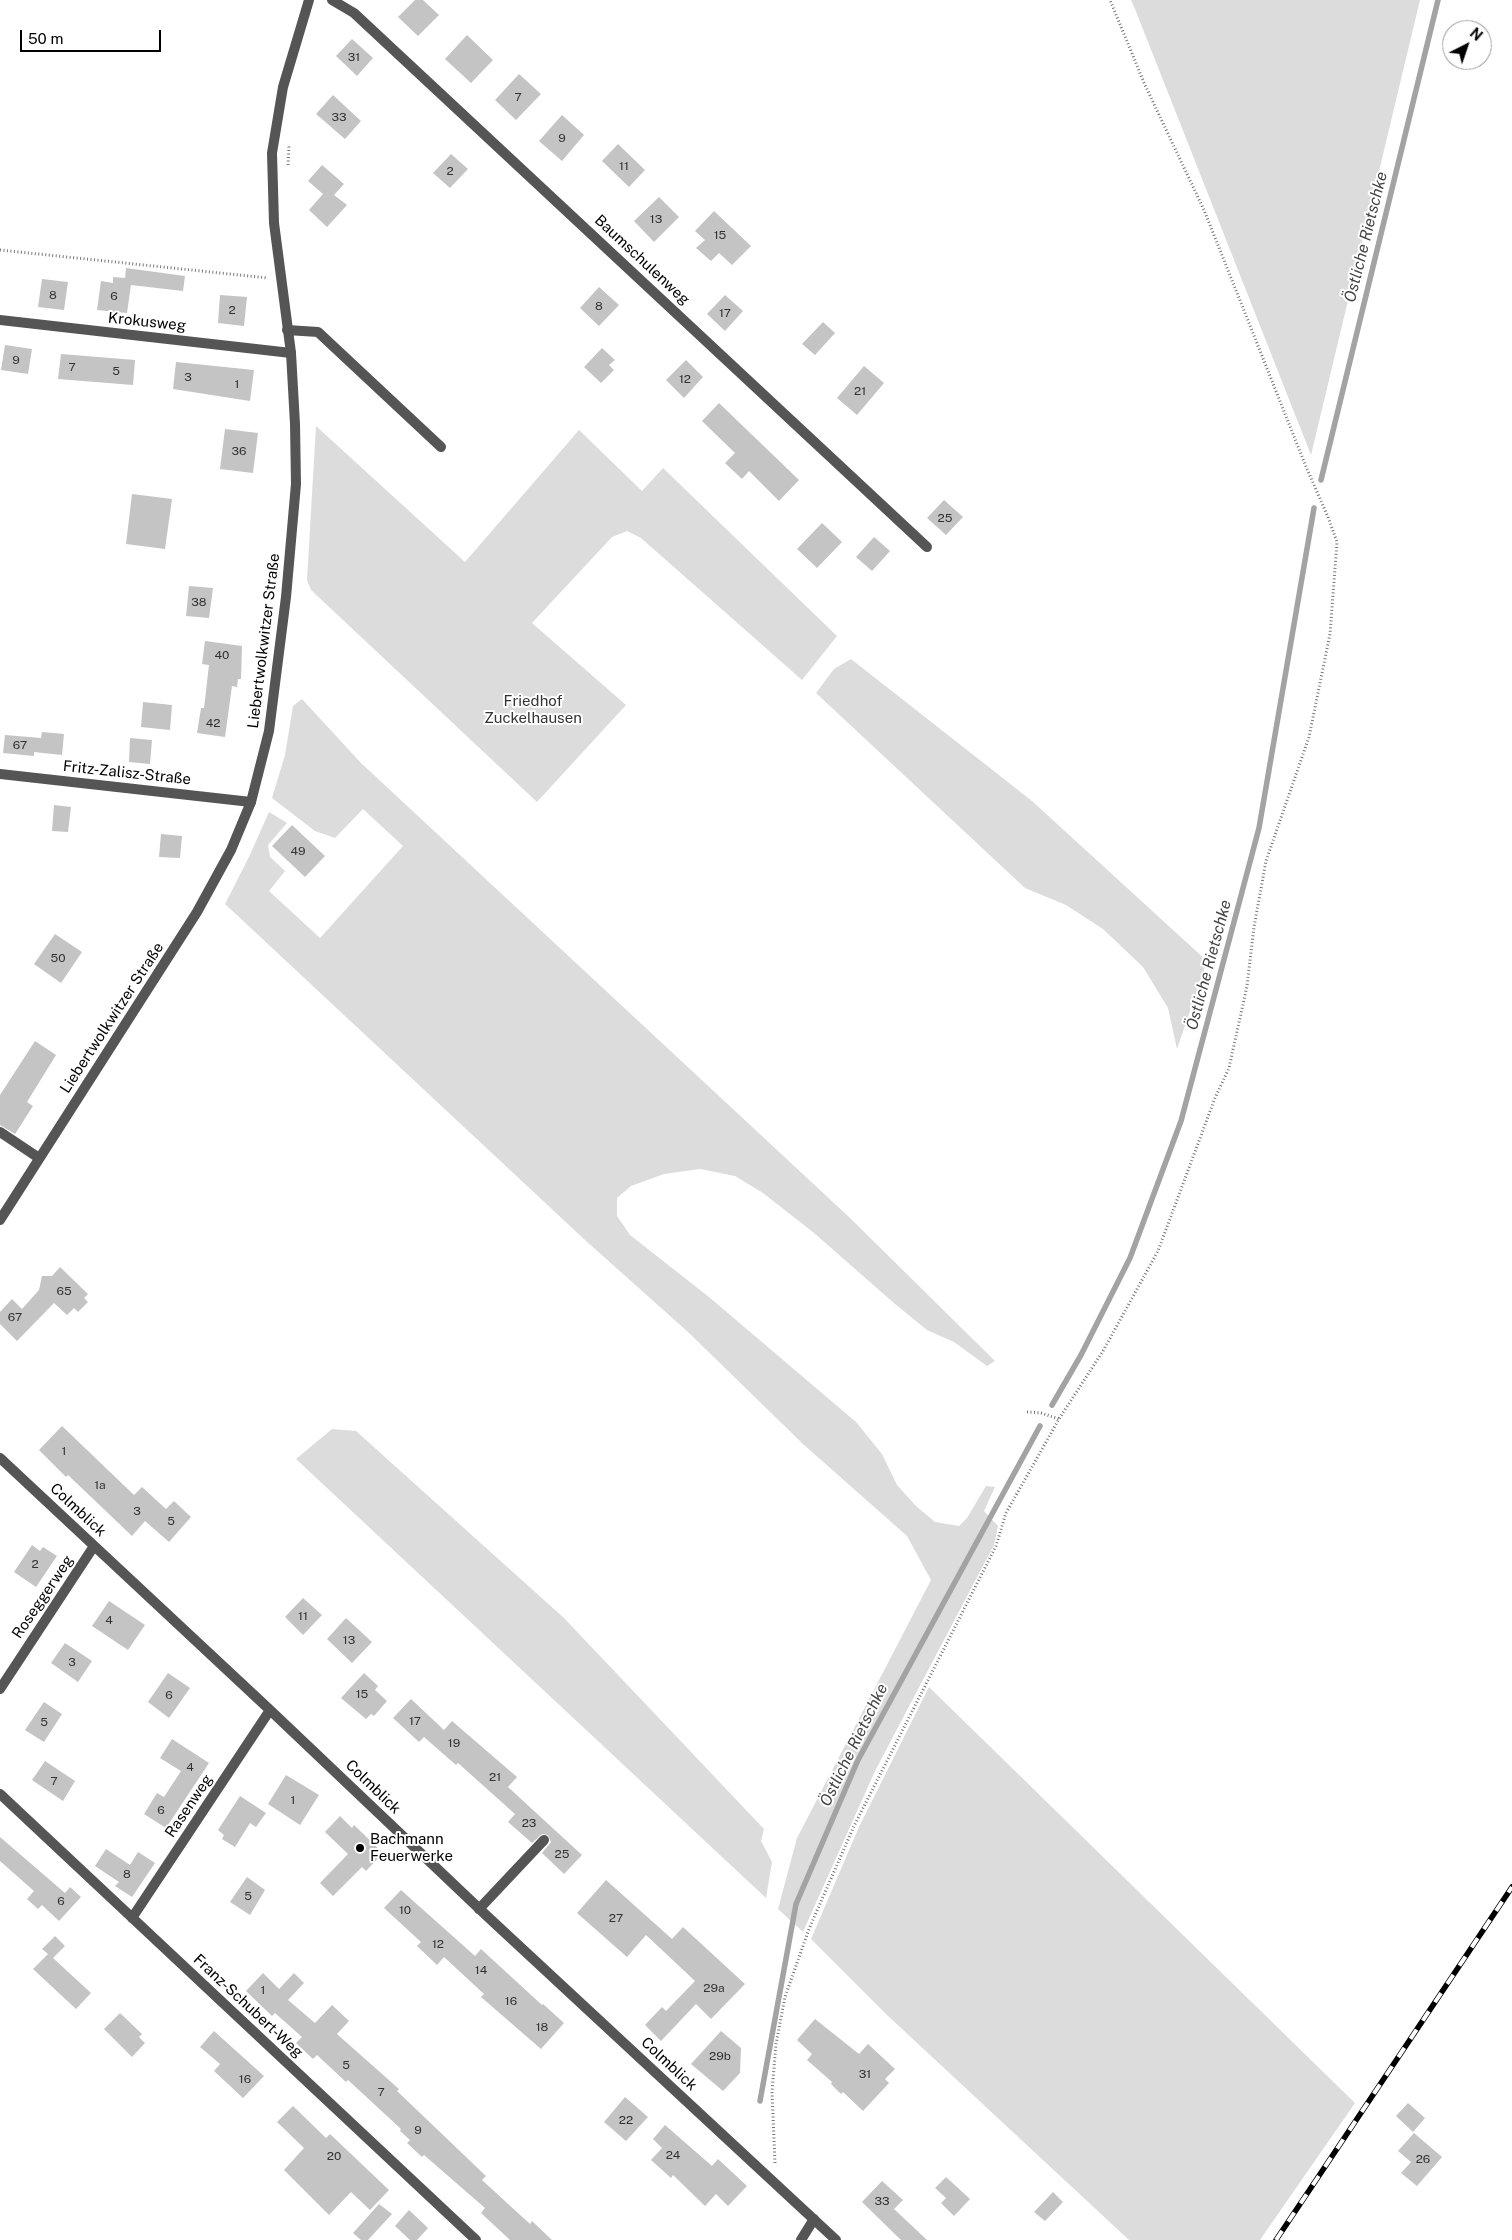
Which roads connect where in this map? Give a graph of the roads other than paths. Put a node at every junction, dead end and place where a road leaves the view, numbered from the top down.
1 (309, 0) edge
2 (332, 0) edge
3 (0, 320) edge
4 (287, 330) junction
5 (291, 352) junction
6 (441, 447) dead end
7 (927, 547) dead end
8 (0, 774) edge
9 (252, 802) junction
10 (0, 1132) edge
11 (40, 1158) junction
12 (0, 1220) edge
13 (0, 1458) edge
14 (94, 1546) junction
15 (0, 1689) edge
16 (270, 1710) junction
17 (0, 1794) edge
18 (544, 1840) dead end
19 (479, 1909) junction
20 (132, 1918) junction
21 (814, 2219) junction
22 (476, 2240) edge
23 (801, 2240) edge
24 (836, 2240) edge

1 - 4 street, Liebertwolkwitzer Straße
2 - 7 street, Baumschulenweg
3 - 5 street, Krokusweg
4 - 5 street, Liebertwolkwitzer Straße
4 - 6 street
5 - 9 street, Liebertwolkwitzer Straße
8 - 9 street, Fritz-Zalisz-Straße
9 - 11 street, Liebertwolkwitzer Straße
10 - 11 street
11 - 12 street, Liebertwolkwitzer Straße
13 - 14 street, Colmblick
14 - 15 street, Roseggerweg
14 - 16 street, Colmblick
16 - 19 street, Colmblick
16 - 20 street, Rasenweg
17 - 20 street, Franz-Schubert-Weg
18 - 19 street
19 - 21 street, Colmblick
20 - 22 street, Franz-Schubert-Weg
21 - 23 street
21 - 24 street, Colmblick

